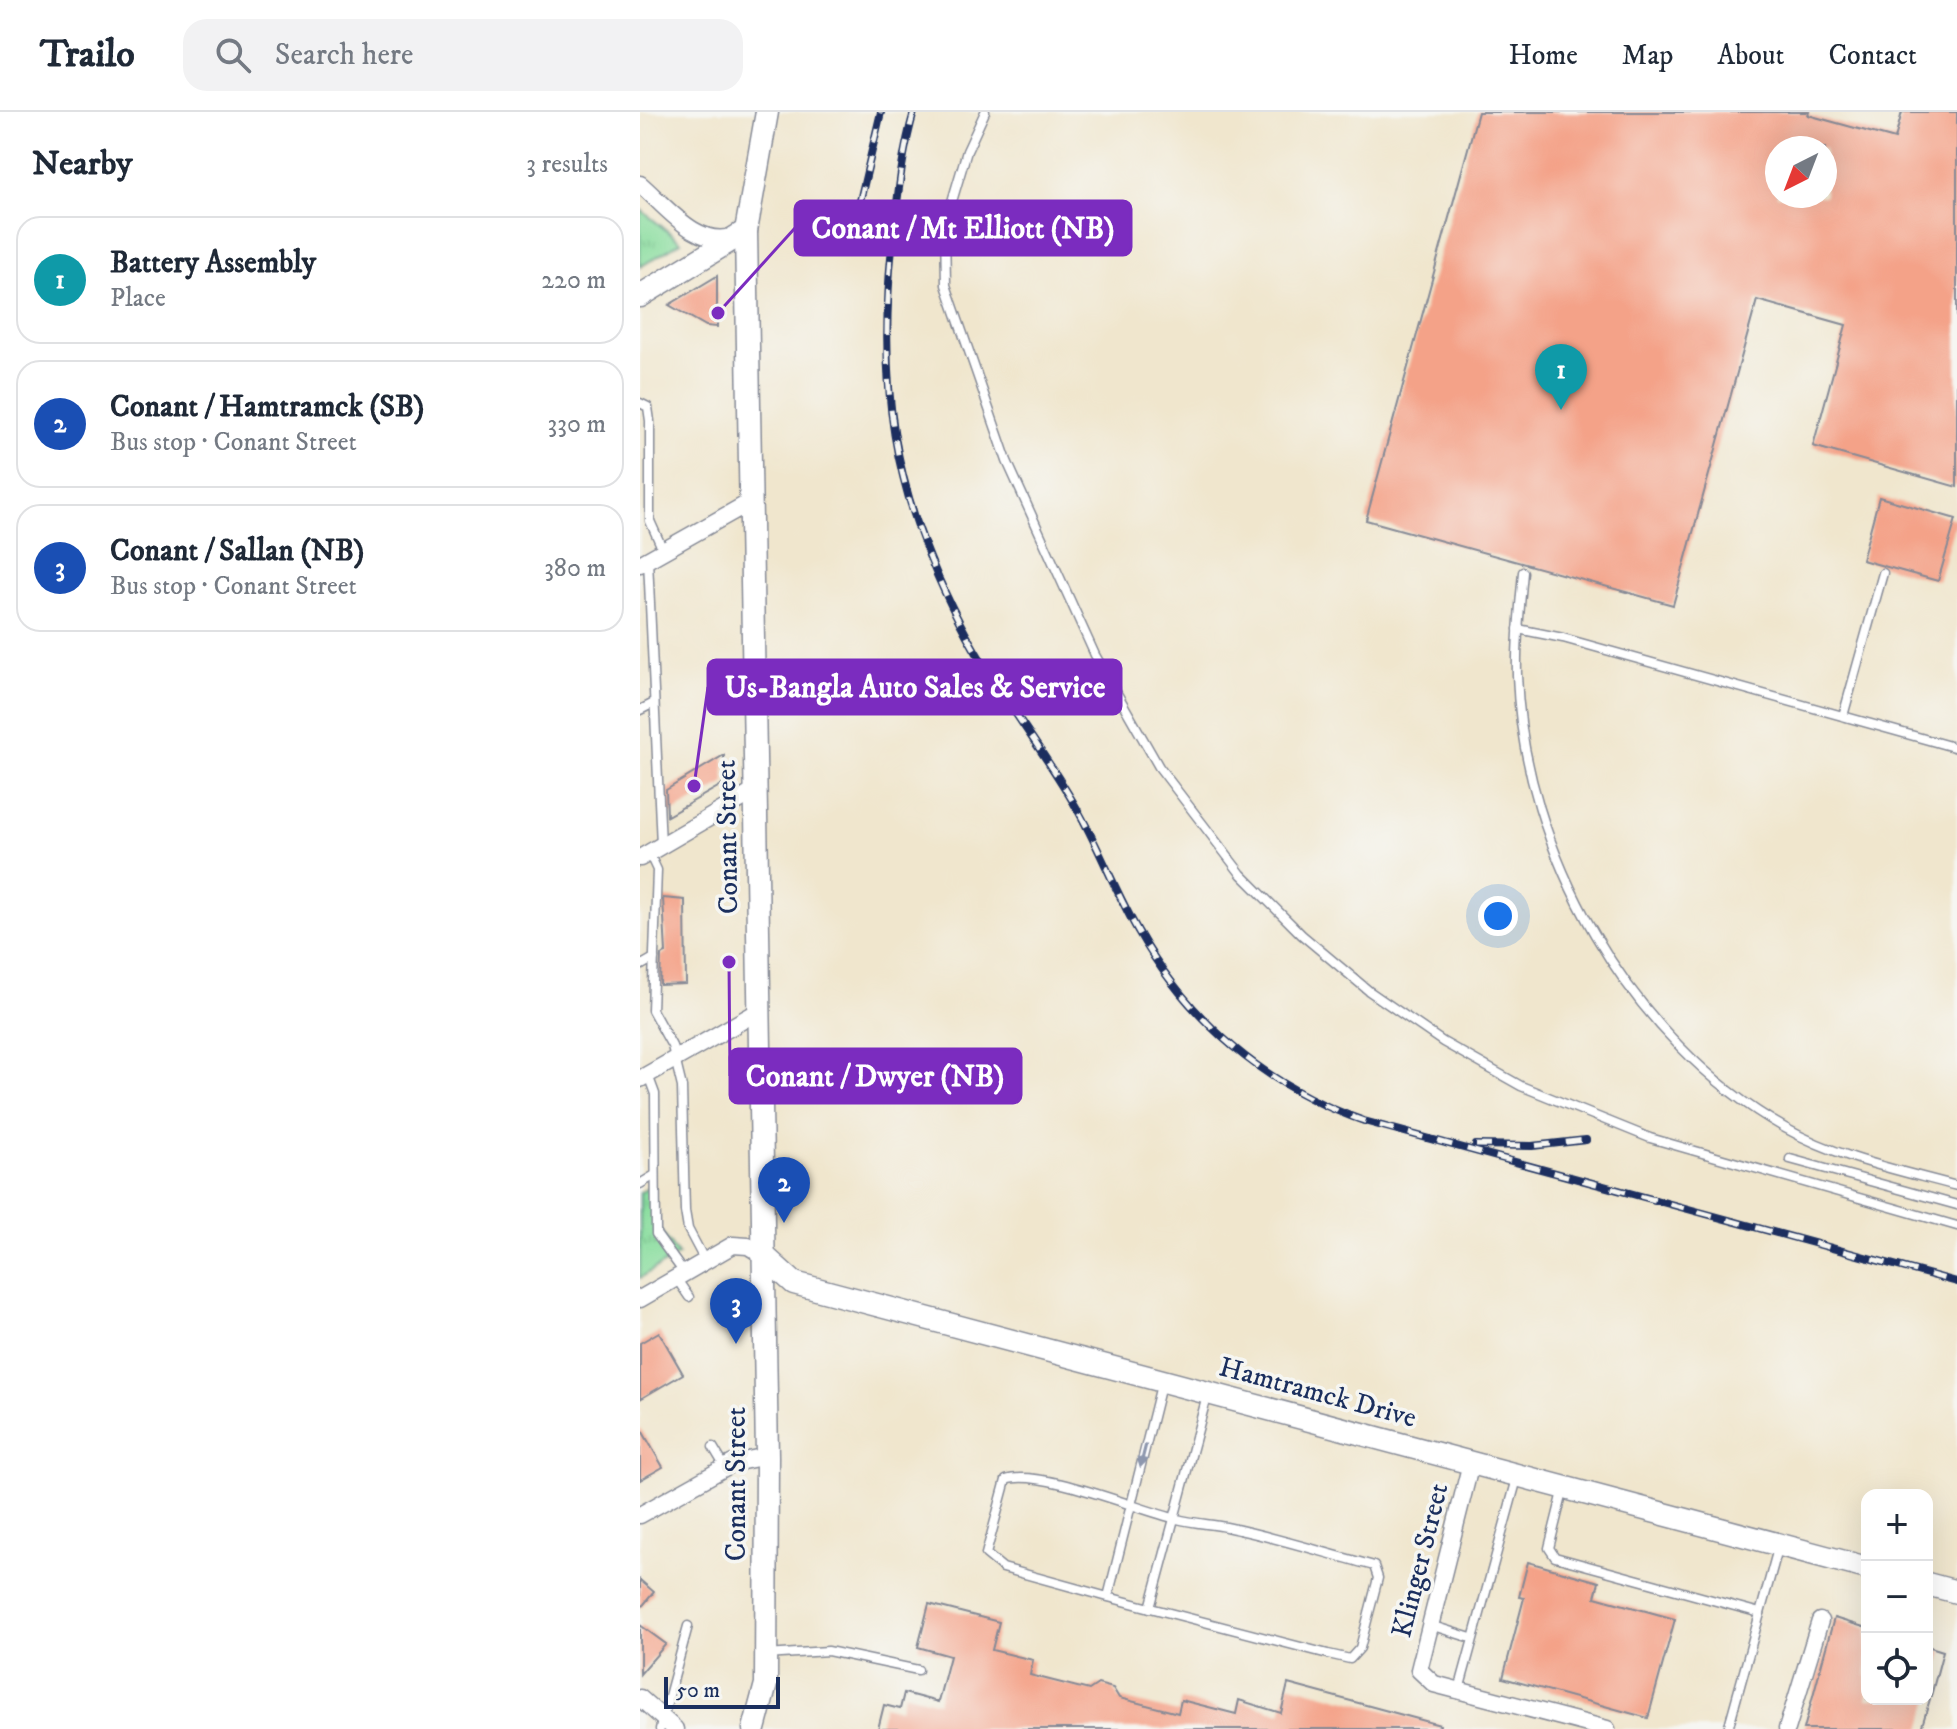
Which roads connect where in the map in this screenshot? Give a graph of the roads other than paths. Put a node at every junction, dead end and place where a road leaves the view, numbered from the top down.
1 (767, 112) edge
2 (985, 112) edge
3 (640, 184) edge
4 (746, 231) junction
5 (640, 296) edge
6 (640, 403) edge
7 (750, 502) junction
8 (663, 551) junction
9 (644, 562) edge
10 (1523, 572) dead end
11 (1883, 573) dead end
12 (1518, 629) junction
13 (654, 703) junction
14 (640, 710) edge
15 (1843, 716) junction
16 (1957, 748) edge
17 (755, 791) junction
18 (650, 852) edge
19 (654, 958) junction
20 (640, 966) edge
21 (759, 1011) junction
22 (673, 1060) junction
23 (644, 1077) edge
24 (1790, 1159) dead end
25 (655, 1175) junction
26 (640, 1184) edge
27 (1957, 1186) edge
28 (1957, 1205) edge
29 (1957, 1226) edge
30 (763, 1255) junction
31 (705, 1261) junction
32 (680, 1276) junction
33 (689, 1297) dead end
34 (640, 1299) edge
35 (1162, 1381) junction
36 (1208, 1393) junction
37 (713, 1447) dead end
38 (767, 1456) junction
39 (1471, 1463) junction
40 (725, 1467) junction
41 (1518, 1475) junction
42 (1564, 1487) junction
43 (1131, 1505) junction
44 (640, 1515) edge
45 (1174, 1518) junction
46 (1780, 1545) junction
47 (1861, 1566) edge
48 (1933, 1586) edge
49 (1957, 1592) edge
50 (1108, 1597) junction
51 (1150, 1608) junction
52 (1760, 1613) junction
53 (1820, 1621) dead end
54 (1429, 1624) junction
55 (688, 1626) dead end
56 (1471, 1638) junction
57 (766, 1655) junction
58 (918, 1670) dead end
59 (1459, 1690) junction
60 (640, 1698) edge
61 (666, 1726) edge
62 (1600, 1728) edge
63 (754, 1729) edge
64 (1728, 1729) edge
65 (1787, 1729) edge

1 - 4 main road, Conant Street
2 - 29 lane
3 - 4 street
4 - 5 main road
4 - 7 main road, Conant Street
6 - 8 lane
7 - 8 street
7 - 17 main road, Conant Street
8 - 9 street
9 - 13 lane
10 - 12 lane
11 - 15 lane
12 - 15 lane
12 - 27 lane
13 - 14 lane
13 - 18 lane
15 - 16 lane
17 - 18 street
17 - 21 main road, Conant Street
18 - 19 lane
19 - 20 lane
19 - 22 lane
21 - 22 street
21 - 30 main road, Conant Street
22 - 23 street
22 - 31 lane
23 - 25 lane
24 - 28 lane
25 - 26 lane
25 - 32 lane
30 - 31 street
30 - 35 main road, Hamtramck Drive
30 - 38 main road, Conant Street
31 - 32 street
32 - 33 lane
32 - 34 street
35 - 36 main road, Hamtramck Drive
35 -> 43 lane
36 - 39 main road, Hamtramck Drive
36 - 45 lane
37 - 40 lane
38 - 40 street
38 - 57 main road, Conant Street
39 - 41 main road, Hamtramck Drive
39 - 54 street, Klinger Street
40 - 44 street
41 - 42 main road, Hamtramck Drive
41 - 56 lane
42 - 46 main road, Hamtramck Drive
42 - 52 lane
43 - 45 lane
43 - 50 lane
43 - 50 lane
45 - 51 lane
45 - 51 lane
46 - 47 main road, Hamtramck Drive
46 - 52 lane
48 - 49 main road
50 - 51 lane
52 - 64 lane
53 - 65 street
54 - 56 lane
54 - 59 street, Klinger Street
55 - 61 lane
56 - 59 lane
57 - 58 lane
57 - 63 main road, Conant Street
59 - 62 street
60 - 61 street

